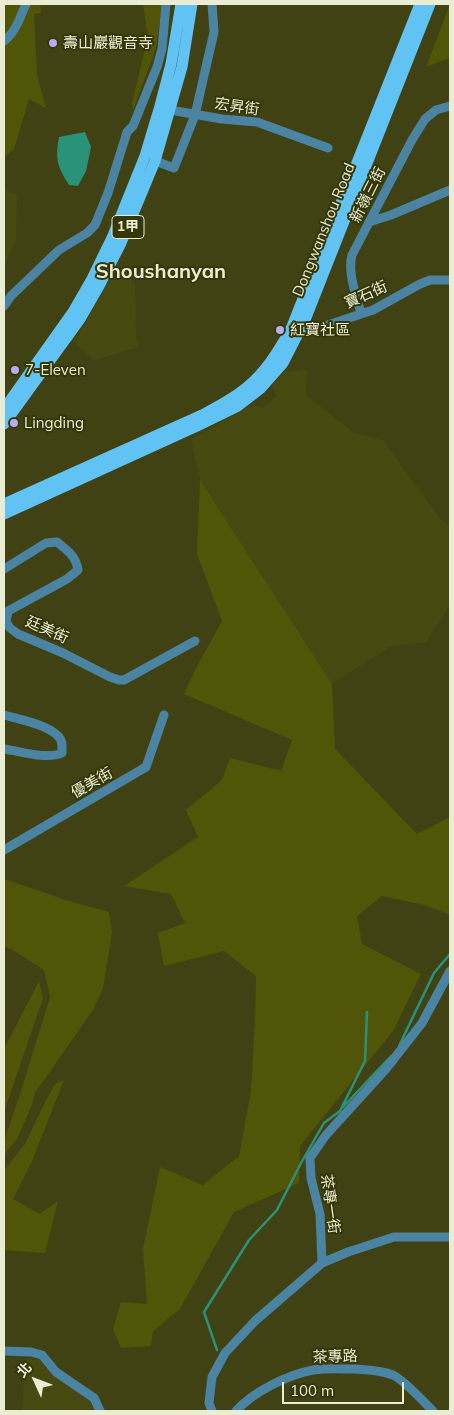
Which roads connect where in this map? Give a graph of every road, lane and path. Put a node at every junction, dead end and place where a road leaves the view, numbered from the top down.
1 (26, 4) edge
2 (166, 4) edge
3 (181, 4) edge
4 (192, 4) edge
5 (212, 4) edge
6 (420, 4) edge
7 (430, 4) edge
8 (4, 41) edge
9 (450, 106) edge
10 (170, 110) junction
11 (195, 115) junction
12 (328, 148) dead end
13 (154, 161) junction
14 (450, 190) edge
15 (369, 222) junction
16 (450, 280) edge
17 (4, 306) edge
18 (361, 314) junction
19 (296, 329) junction
20 (7, 406) edge
21 (4, 424) edge
22 (4, 504) edge
23 (4, 514) edge
24 (4, 569) edge
25 (195, 641) dead end
26 (164, 714) dead end
27 (4, 715) edge
28 (4, 749) edge
29 (4, 849) edge
30 (450, 971) edge
31 (450, 1237) edge
32 (322, 1263) junction
33 (4, 1351) edge
34 (100, 1411) edge
35 (212, 1411) edge
36 (236, 1411) edge
37 (433, 1411) edge

1 - 8 street
2 - 17 street
3 - 20 main road, 1甲
4 - 10 main road, 1甲
5 - 11 street
6 - 19 main road, Dongwanshou Road
7 - 19 main road, Dongwanshou Road
9 - 15 street, 新嶺三街
10 - 11 street, 宏昇街
10 - 13 main road, 1甲
11 - 12 street, 宏昇街
11 - 13 street
13 - 20 main road, 1甲
14 - 15 street
15 - 18 street, 新嶺三街
16 - 18 street, 寶石街
18 - 19 street, 寶石街
19 - 22 main road, Dongwanshou Road
19 - 23 main road, Dongwanshou Road
20 - 21 main road, 1甲
24 - 25 street, 廷美街
26 - 29 street, 優美街
27 - 28 street
30 - 32 street, 茶專一街
31 - 32 street
32 - 35 street
33 - 34 street
36 - 37 street, 茶專路

